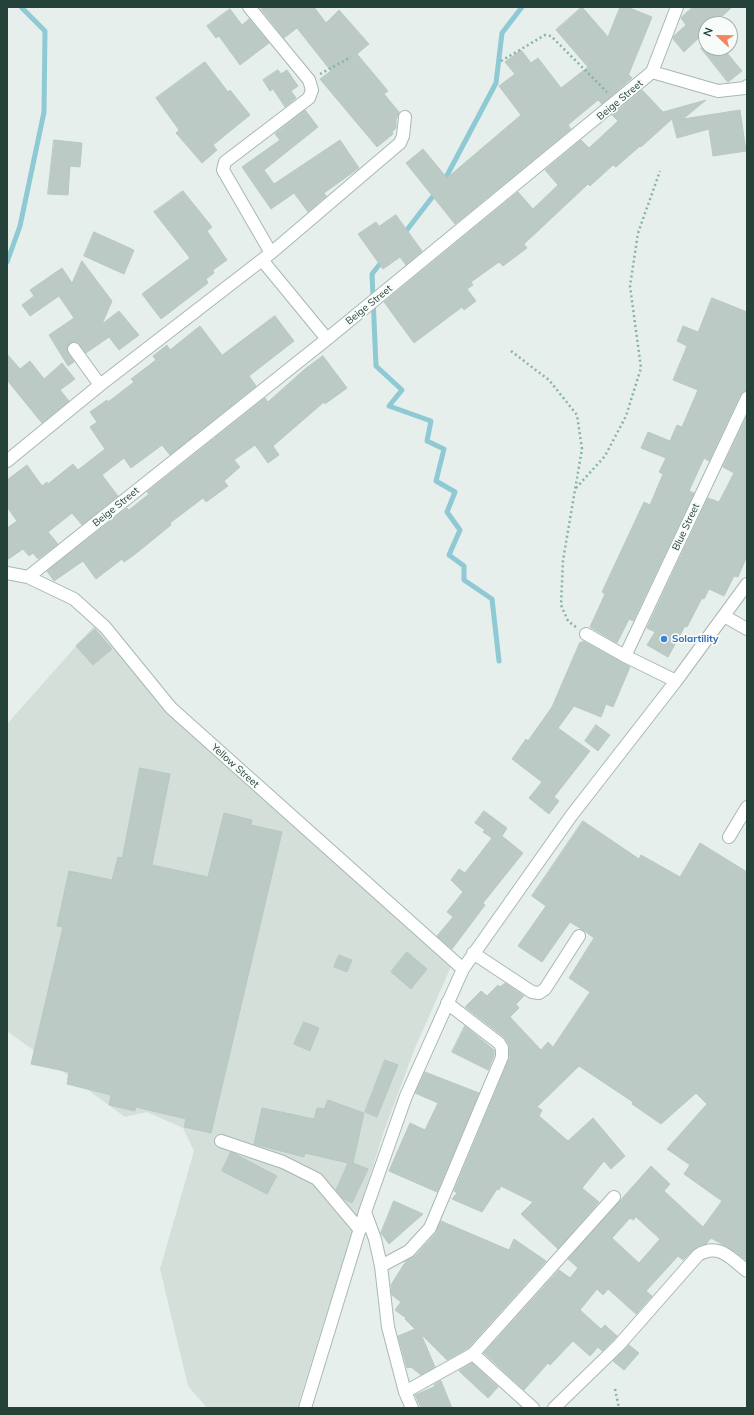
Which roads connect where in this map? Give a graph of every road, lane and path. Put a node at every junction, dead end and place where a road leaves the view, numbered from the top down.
1 (249, 7) edge
2 (677, 7) edge
3 (351, 57) dead end
4 (501, 61) dead end
5 (652, 72) junction
6 (309, 80) junction
7 (747, 86) edge
8 (617, 102) junction
9 (406, 117) dead end
10 (660, 171) dead end
11 (266, 257) junction
12 (327, 339) junction
13 (74, 349) dead end
14 (511, 351) dead end
15 (100, 385) junction
16 (747, 398) edge
17 (7, 461) edge
18 (576, 488) junction
19 (7, 573) edge
20 (28, 577) junction
21 (747, 584) edge
22 (724, 616) junction
23 (747, 629) edge
24 (586, 634) joint
25 (625, 656) junction
26 (676, 680) junction
27 (747, 807) edge
28 (729, 837) dead end
29 (580, 936) dead end
30 (474, 953) junction
31 (462, 969) junction
32 (447, 1003) junction
33 (221, 1141) dead end
34 (614, 1197) dead end
35 (365, 1212) junction
36 (360, 1230) junction
37 (381, 1266) junction
38 (747, 1271) edge
39 (472, 1354) junction
40 (616, 1389) dead end
41 (405, 1392) junction
42 (305, 1408) edge
43 (412, 1408) edge
44 (534, 1408) edge
45 (554, 1408) edge
46 (619, 1408) edge

1 - 6 street
2 - 5 street, Beige Street
3 - 6 path
4 - 8 path
5 - 7 street
5 - 8 street, Beige Street
6 - 11 street
8 - 12 street, Beige Street
9 - 11 street
10 - 18 path
11 - 12 street
11 - 15 street
12 - 20 street, Beige Street
13 - 15 street
14 - 18 path
15 - 17 street
16 - 25 street, Blue Street
18 - 24 path
19 - 20 street, Yellow Street
20 - 31 street, Yellow Street
21 - 22 street
22 - 23 street
22 - 26 street
24 - 25 street
25 - 26 street
26 - 30 street
27 - 28 street
29 - 30 street
30 - 31 street
31 - 32 street
32 - 35 street
32 - 37 street
33 - 36 street
34 - 39 street
35 - 36 street
35 - 37 street
36 - 42 street
37 - 41 street
38 - 45 street
39 - 41 street
39 - 44 street
40 - 46 path
41 - 43 street

